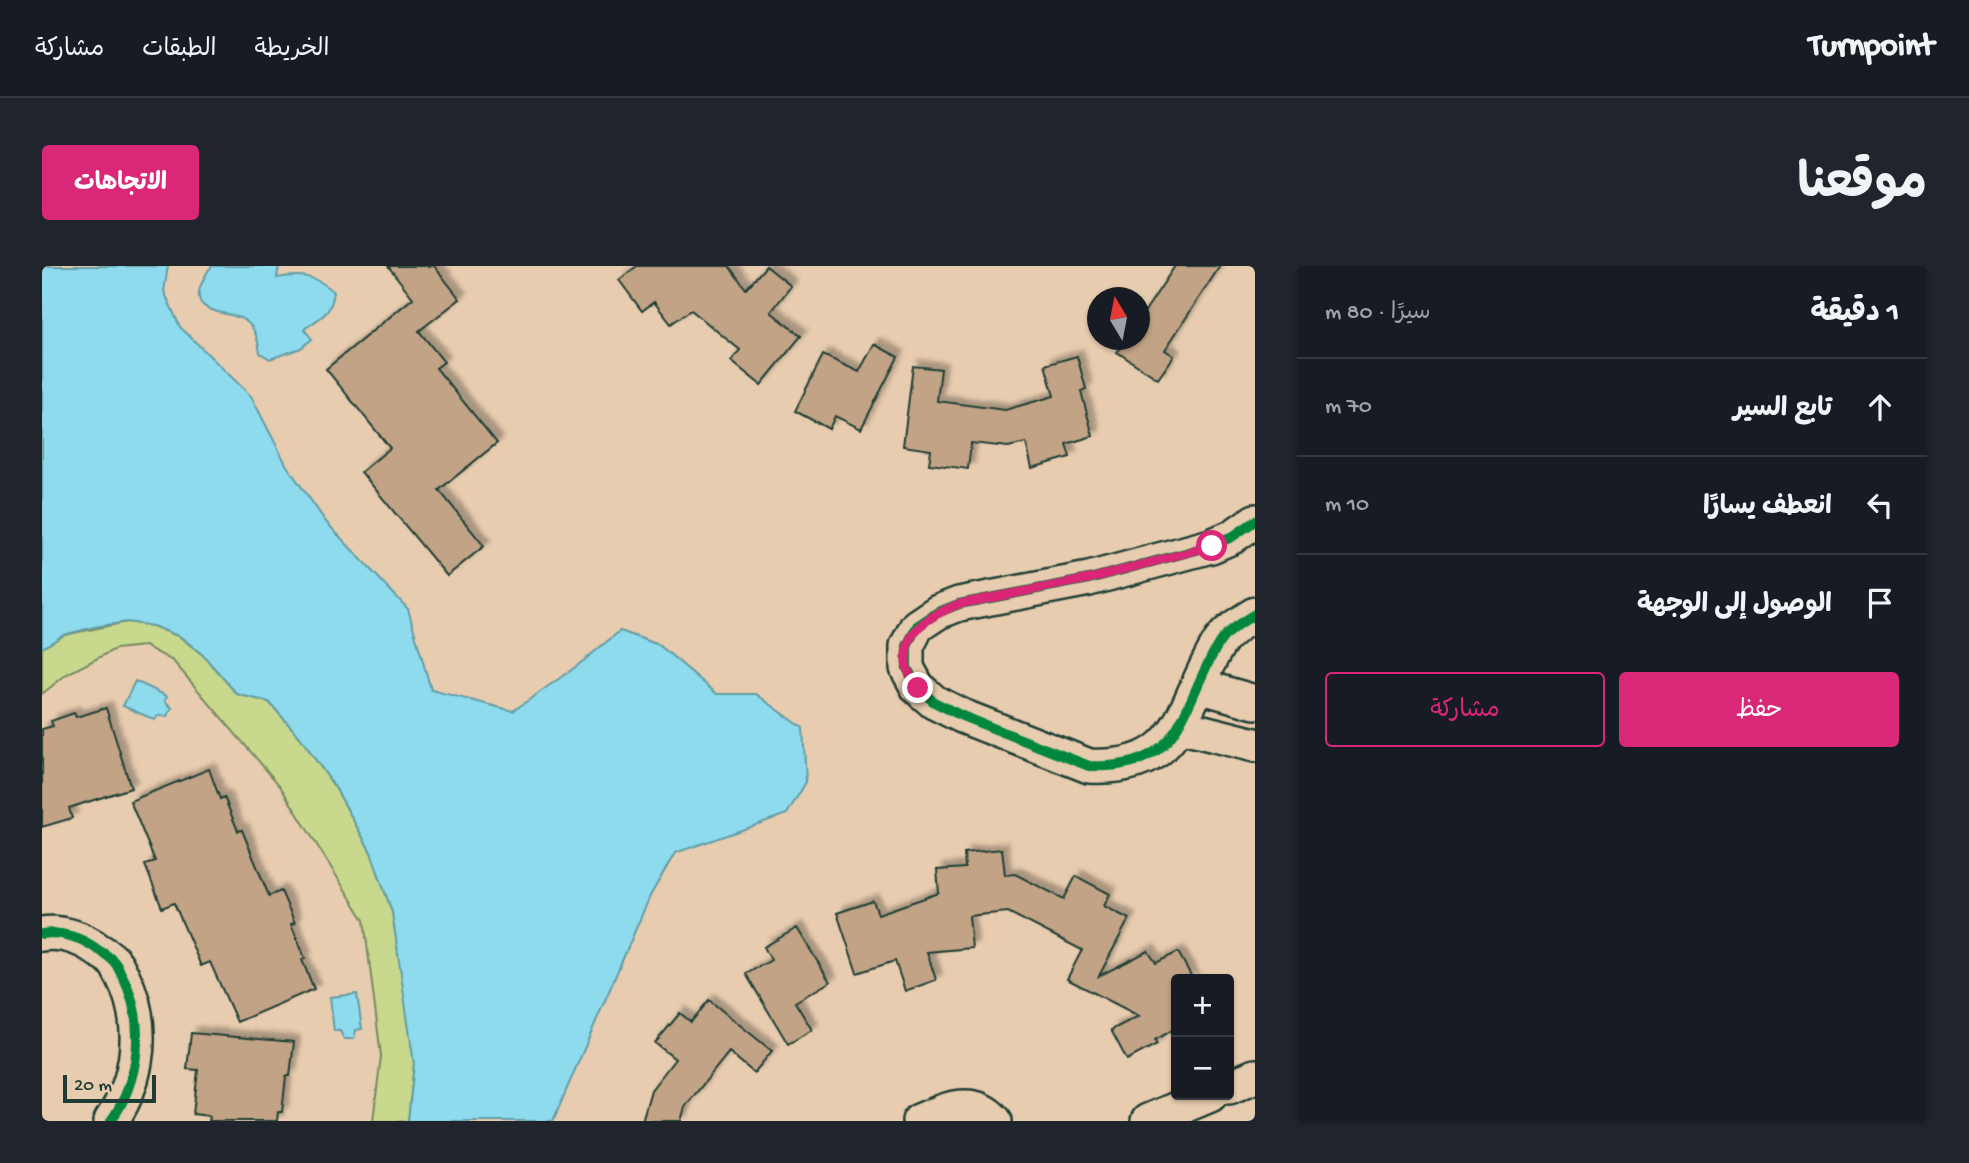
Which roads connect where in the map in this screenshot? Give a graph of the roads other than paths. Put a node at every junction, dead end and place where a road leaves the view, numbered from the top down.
1 (1255, 521) edge
2 (1255, 614) edge
3 (1199, 686) junction
4 (1255, 702) edge
5 (1179, 726) junction
6 (1255, 745) edge
7 (42, 934) edge
8 (1255, 1076) edge
9 (1234, 1085) edge
10 (1198, 1100) edge
11 (111, 1121) edge
12 (919, 1121) edge
13 (995, 1121) edge
14 (1148, 1121) edge

1 - 5 street
2 - 3 street
3 - 4 street
3 - 5 street
5 - 6 street
7 - 11 street
8 - 9 street
10 - 14 street
12 - 13 street

